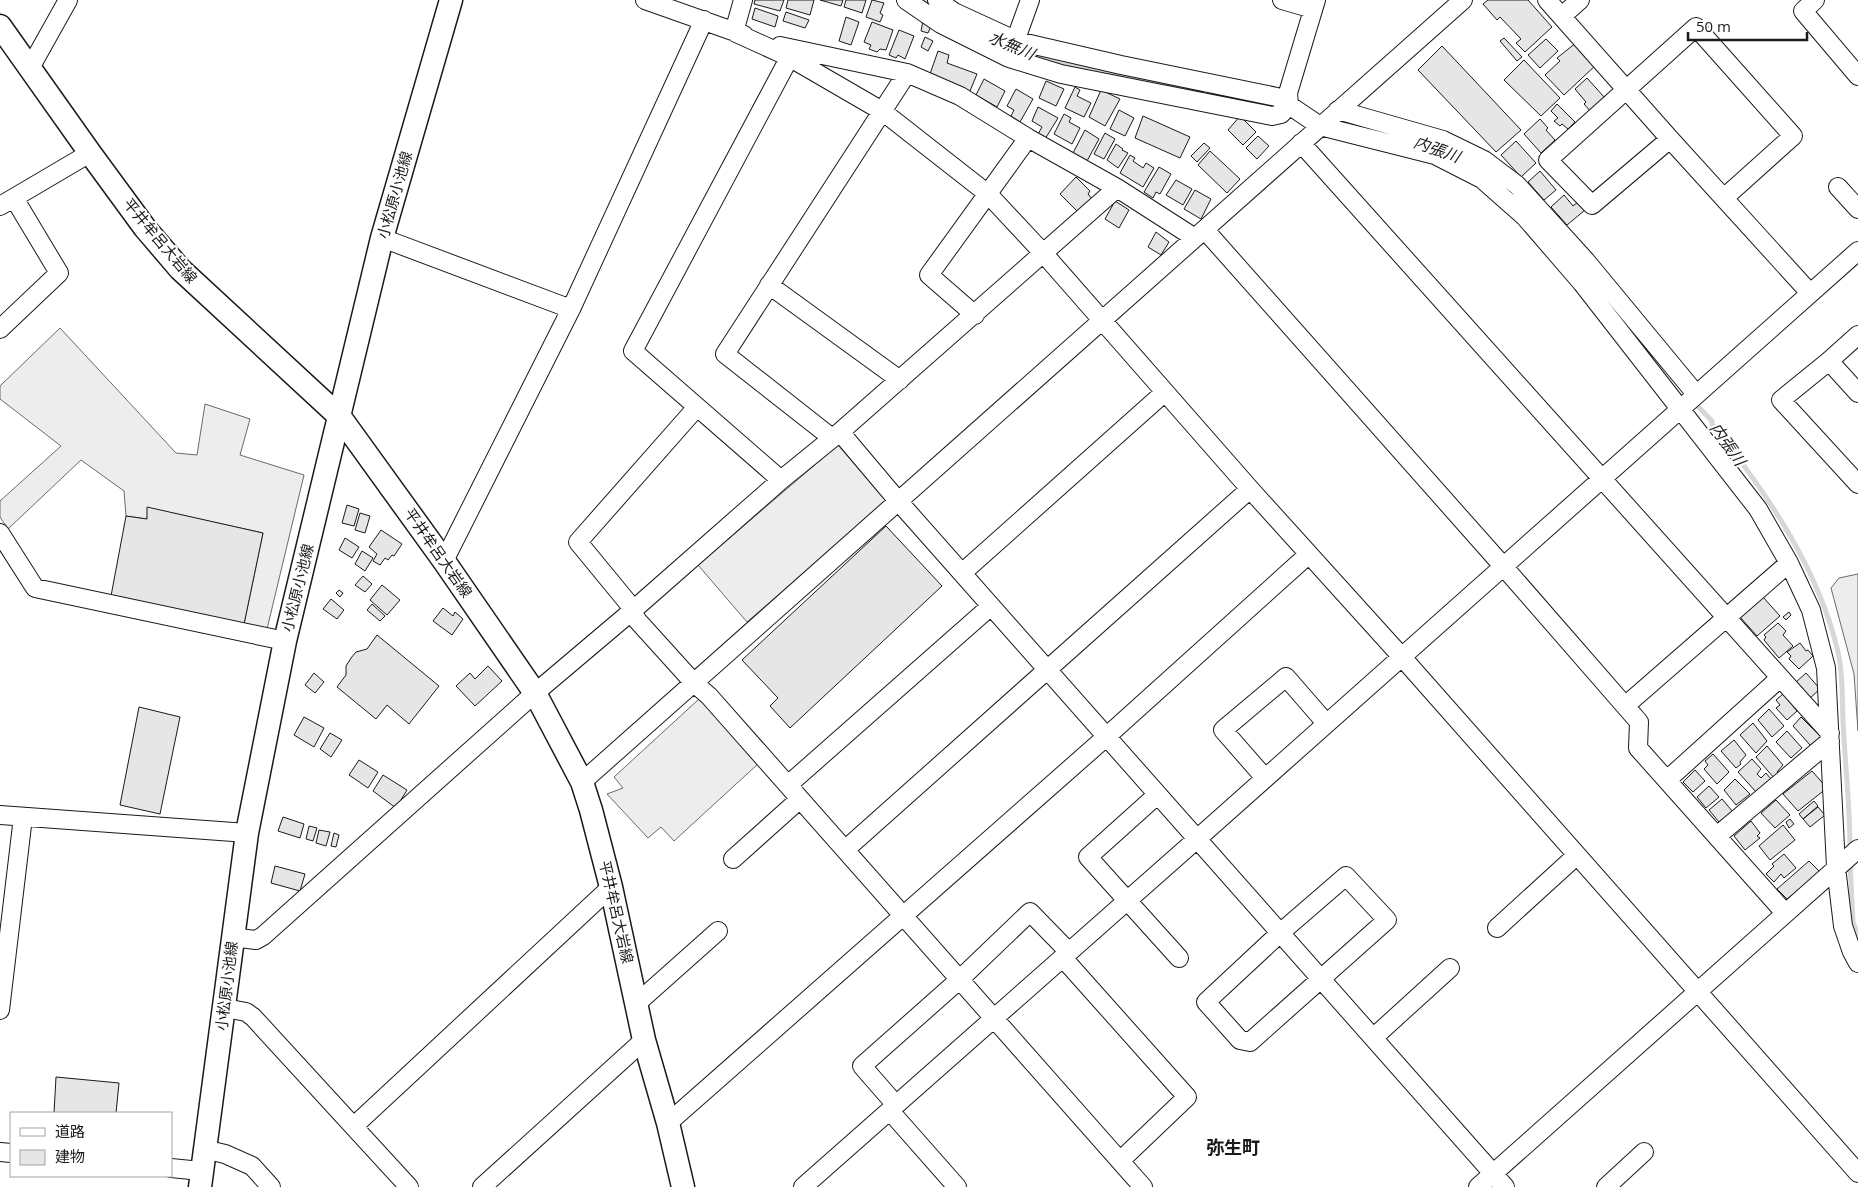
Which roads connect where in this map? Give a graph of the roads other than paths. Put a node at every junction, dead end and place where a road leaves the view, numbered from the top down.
1 (68, 0) edge
2 (451, 0) edge
3 (645, 0) edge
4 (744, 0) edge
5 (937, 0) edge
6 (1030, 0) edge
7 (1282, 0) edge
8 (1462, 0) edge
9 (1548, 0) edge
10 (1580, 0) edge
11 (1815, 0) edge
12 (917, 3) edge
13 (1314, 5) edge
14 (1562, 16) junction
15 (704, 20) junction
16 (0, 26) edge
17 (734, 32) junction
18 (1017, 41) junction
19 (792, 53) junction
20 (1009, 58) junction
21 (30, 68) junction
22 (907, 73) junction
23 (1858, 76) edge
24 (1627, 89) junction
25 (1289, 105) junction
26 (1338, 110) junction
27 (882, 111) junction
28 (1320, 126) junction
29 (1028, 138) junction
30 (1670, 139) junction
31 (1301, 143) junction
32 (90, 153) junction
33 (1838, 187) dead end
34 (1117, 188) junction
35 (988, 194) junction
36 (1724, 198) junction
37 (7, 202) edge
38 (1858, 209) edge
39 (1200, 234) junction
40 (382, 238) junction
41 (1858, 251) edge
42 (1044, 254) junction
43 (769, 285) junction
44 (1810, 293) junction
45 (571, 309) junction
46 (975, 315) junction
47 (1102, 321) junction
48 (0, 329) edge
49 (1858, 335) edge
50 (1829, 361) junction
51 (900, 380) junction
52 (1165, 392) junction
53 (1858, 393) edge
54 (1688, 401) junction
55 (697, 407) junction
56 (340, 417) junction
57 (836, 435) junction
58 (1602, 479) junction
59 (781, 480) junction
60 (1858, 484) edge
61 (1250, 489) junction
62 (899, 502) junction
63 (0, 533) edge
64 (1309, 554) junction
65 (444, 562) junction
66 (1789, 562) junction
67 (1503, 566) junction
68 (962, 573) junction
69 (991, 606) junction
70 (632, 611) junction
71 (1726, 618) junction
72 (286, 641) junction
73 (1401, 656) junction
74 (1047, 670) junction
75 (1780, 678) junction
76 (694, 683) junction
77 (535, 693) junction
78 (1625, 706) junction
79 (1326, 723) junction
80 (1106, 737) junction
81 (1830, 737) junction
82 (1265, 778) junction
83 (1667, 780) junction
84 (582, 782) junction
85 (788, 785) junction
86 (1157, 795) junction
87 (800, 799) junction
88 (0, 816) edge
89 (23, 817) junction
90 (246, 833) junction
91 (1717, 836) junction
92 (1197, 839) junction
93 (846, 849) junction
94 (1858, 849) edge
95 (1578, 855) junction
96 (733, 859) dead end
97 (1836, 867) junction
98 (611, 887) junction
99 (1127, 901) junction
100 (1785, 913) junction
101 (903, 915) junction
102 (1497, 928) dead end
103 (718, 931) dead end
104 (1280, 933) junction
105 (232, 937) junction
106 (1066, 955) junction
107 (1179, 958) dead end
108 (1858, 963) edge
109 (1450, 968) dead end
110 (959, 980) junction
111 (1321, 980) junction
112 (1698, 991) junction
113 (636, 1004) junction
114 (225, 1008) junction
115 (0, 1010) edge
116 (994, 1019) junction
117 (1373, 1038) junction
118 (644, 1040) junction
119 (893, 1108) junction
120 (668, 1122) junction
121 (354, 1126) junction
122 (204, 1149) junction
123 (1644, 1152) dead end
124 (1120, 1161) junction
125 (172, 1168) edge
126 (1858, 1173) edge
127 (1493, 1174) junction
128 (200, 1179) edge
129 (271, 1187) edge
130 (409, 1187) edge
131 (482, 1187) edge
132 (683, 1187) edge
133 (803, 1187) edge
134 (957, 1187) edge
135 (1143, 1187) edge
136 (1478, 1187) edge
137 (1505, 1187) edge
138 (1606, 1187) edge

1 - 21 street
2 - 40 main road, 小松原小池線
3 - 15 street
4 - 17 street
5 - 18 street
6 - 18 street
7 - 13 street
8 - 26 street
9 - 14 street
10 - 14 street
11 - 23 street
12 - 20 street
13 - 25 street
14 - 24 street
15 - 17 street
15 - 45 street
16 - 21 main road, 平井牟呂大岩線
17 - 19 street
18 - 20 street
18 - 25 street
19 - 22 street
19 - 27 street
19 - 55 street
20 - 25 street
21 - 32 main road, 平井牟呂大岩線
22 - 27 street
22 - 29 street
24 - 30 street
24 - 30 street
24 - 36 street
25 - 28 street
26 - 28 street
26 - 54 street
27 - 35 street
27 - 43 street
28 - 31 street
28 - 54 street
29 - 34 street
29 - 35 street
30 - 36 street
31 - 39 street
31 - 58 street
32 - 37 street
32 - 56 main road, 平井牟呂大岩線
33 - 38 street
34 - 39 street
34 - 42 street
35 - 42 street
35 - 46 street
36 - 44 street
37 - 48 street
39 - 47 street
39 - 67 street
40 - 45 street
40 - 56 main road, 小松原小池線
41 - 44 street
42 - 46 street
42 - 47 street
43 - 51 street
43 - 57 street
44 - 54 street
45 - 65 street
46 - 51 street
47 - 52 street
47 - 62 street
49 - 50 street
50 - 53 street
50 - 60 street
51 - 57 street
52 - 61 street
52 - 68 street
54 - 58 street
54 - 66 street
55 - 59 street
55 - 70 street
56 - 65 main road, 平井牟呂大岩線
56 - 72 main road, 小松原小池線
57 - 59 street
57 - 62 street
58 - 67 street
58 - 71 street
59 - 70 street
61 - 64 street
61 - 74 street
62 - 68 street
62 - 76 street
63 - 72 street
64 - 73 street
64 - 80 street
65 - 77 main road, 平井牟呂大岩線
66 - 71 street
66 - 81 street
67 - 73 street
67 - 78 street
68 - 69 street
69 - 74 street
69 - 85 street
70 - 76 street
70 - 77 street
71 - 75 street
71 - 78 street
72 - 90 main road, 小松原小池線
73 - 79 street
73 - 95 street
74 - 80 street
74 - 93 street
75 - 81 street
75 - 83 street
76 - 84 street
76 - 85 street
77 - 84 main road, 平井牟呂大岩線
77 - 105 street
78 - 83 street
79 - 82 street
79 - 82 street
80 - 86 street
80 - 101 street
81 - 91 street
81 - 97 street
82 - 92 street
83 - 91 street
84 - 98 main road, 平井牟呂大岩線
85 - 87 street
86 - 92 street
86 - 99 street
87 - 93 street
87 - 96 street
88 - 89 street
89 - 90 street
89 - 115 street
90 - 105 main road, 小松原小池線
91 - 100 street
92 - 99 street
92 - 104 street
93 - 101 street
94 - 97 street
95 - 102 street
95 - 112 street
97 - 100 street
97 - 108 street
98 - 113 main road, 平井牟呂大岩線
98 - 121 street
99 - 106 street
99 - 107 street
100 - 112 street
101 - 110 street
101 - 120 street
103 - 113 street
104 - 111 street
104 - 111 street
104 - 111 street
105 - 114 main road, 小松原小池線
106 - 110 street
106 - 116 street
106 - 124 street
109 - 117 street
110 - 116 street
110 - 119 street
111 - 117 street
112 - 126 street
112 - 127 street
113 - 118 main road, 平井牟呂大岩線
114 - 121 street
114 - 122 main road, 小松原小池線
116 - 119 street
116 - 124 street
117 - 127 street
118 - 120 main road, 平井牟呂大岩線
118 - 131 street
119 - 133 street
119 - 134 street
120 - 132 main road, 平井牟呂大岩線
121 - 130 street
122 - 128 main road, 小松原小池線
122 - 129 street
123 - 138 street
124 - 135 street
125 - 128 street
127 - 136 street
127 - 137 street

